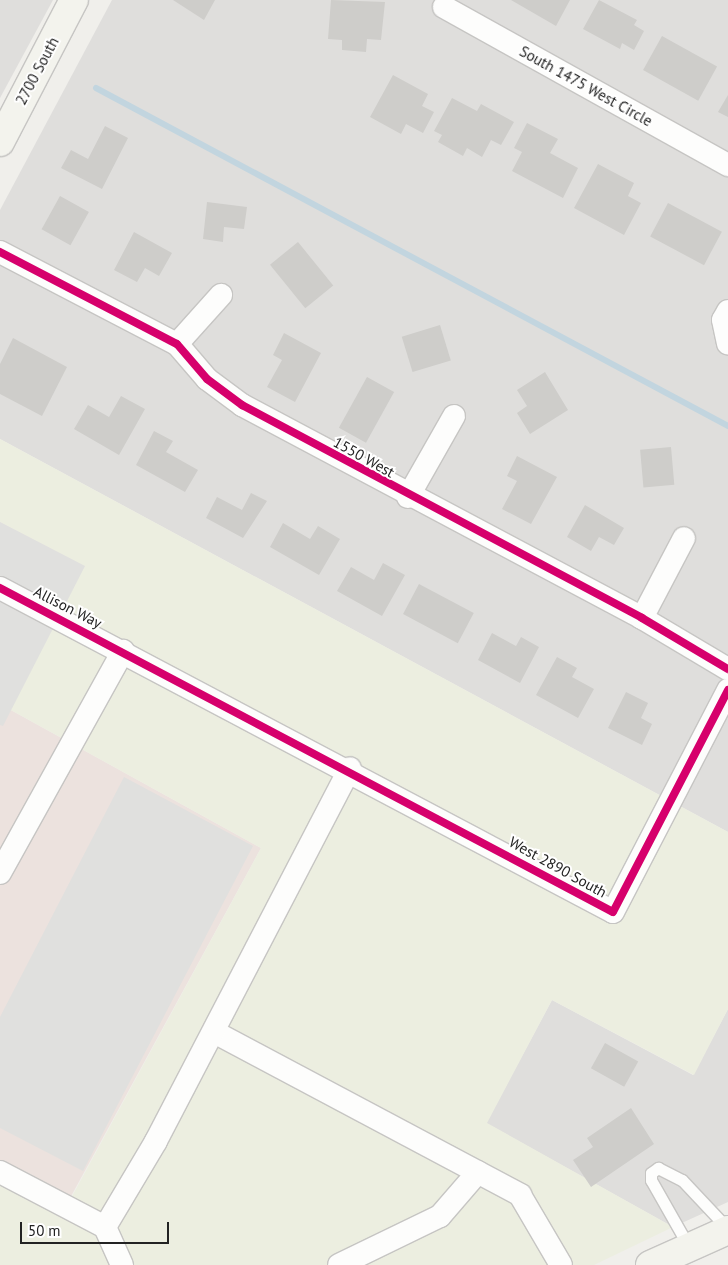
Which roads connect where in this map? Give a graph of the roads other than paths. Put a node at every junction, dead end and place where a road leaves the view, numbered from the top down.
1 (74, 0) edge
2 (444, 7) dead end
3 (0, 142) edge
4 (728, 165) edge
5 (0, 252) edge
6 (221, 295) dead end
7 (728, 311) edge
8 (728, 343) edge
9 (177, 344) junction
10 (454, 416) dead end
11 (408, 497) junction
12 (684, 538) dead end
13 (0, 588) edge
14 (642, 618) junction
15 (123, 651) junction
16 (728, 669) edge
17 (728, 690) edge
18 (350, 769) junction
19 (0, 873) edge
20 (214, 1032) junction
21 (0, 1172) edge
22 (478, 1172) junction
23 (105, 1227) junction
24 (728, 1229) edge
25 (690, 1247) junction
26 (122, 1265) edge
27 (338, 1265) edge
28 (561, 1265) edge
29 (650, 1265) edge

1 - 3 main road, 2700 South
2 - 4 street, South 1475 West Circle
5 - 9 street, 1550 West
6 - 9 street
7 - 8 street
9 - 11 street, 1550 West
10 - 11 street
11 - 14 street, 1550 West
12 - 14 street
13 - 15 street, Allison Way
14 - 16 street, 1550 West
15 - 18 street, Allison Way
15 - 19 street
17 - 18 street, West 2890 South
18 - 20 street
20 - 22 street
20 - 23 street
21 - 23 street
22 - 27 street
22 - 28 street
23 - 26 street
24 - 25 main road
24 - 25 lane
25 - 29 main road

